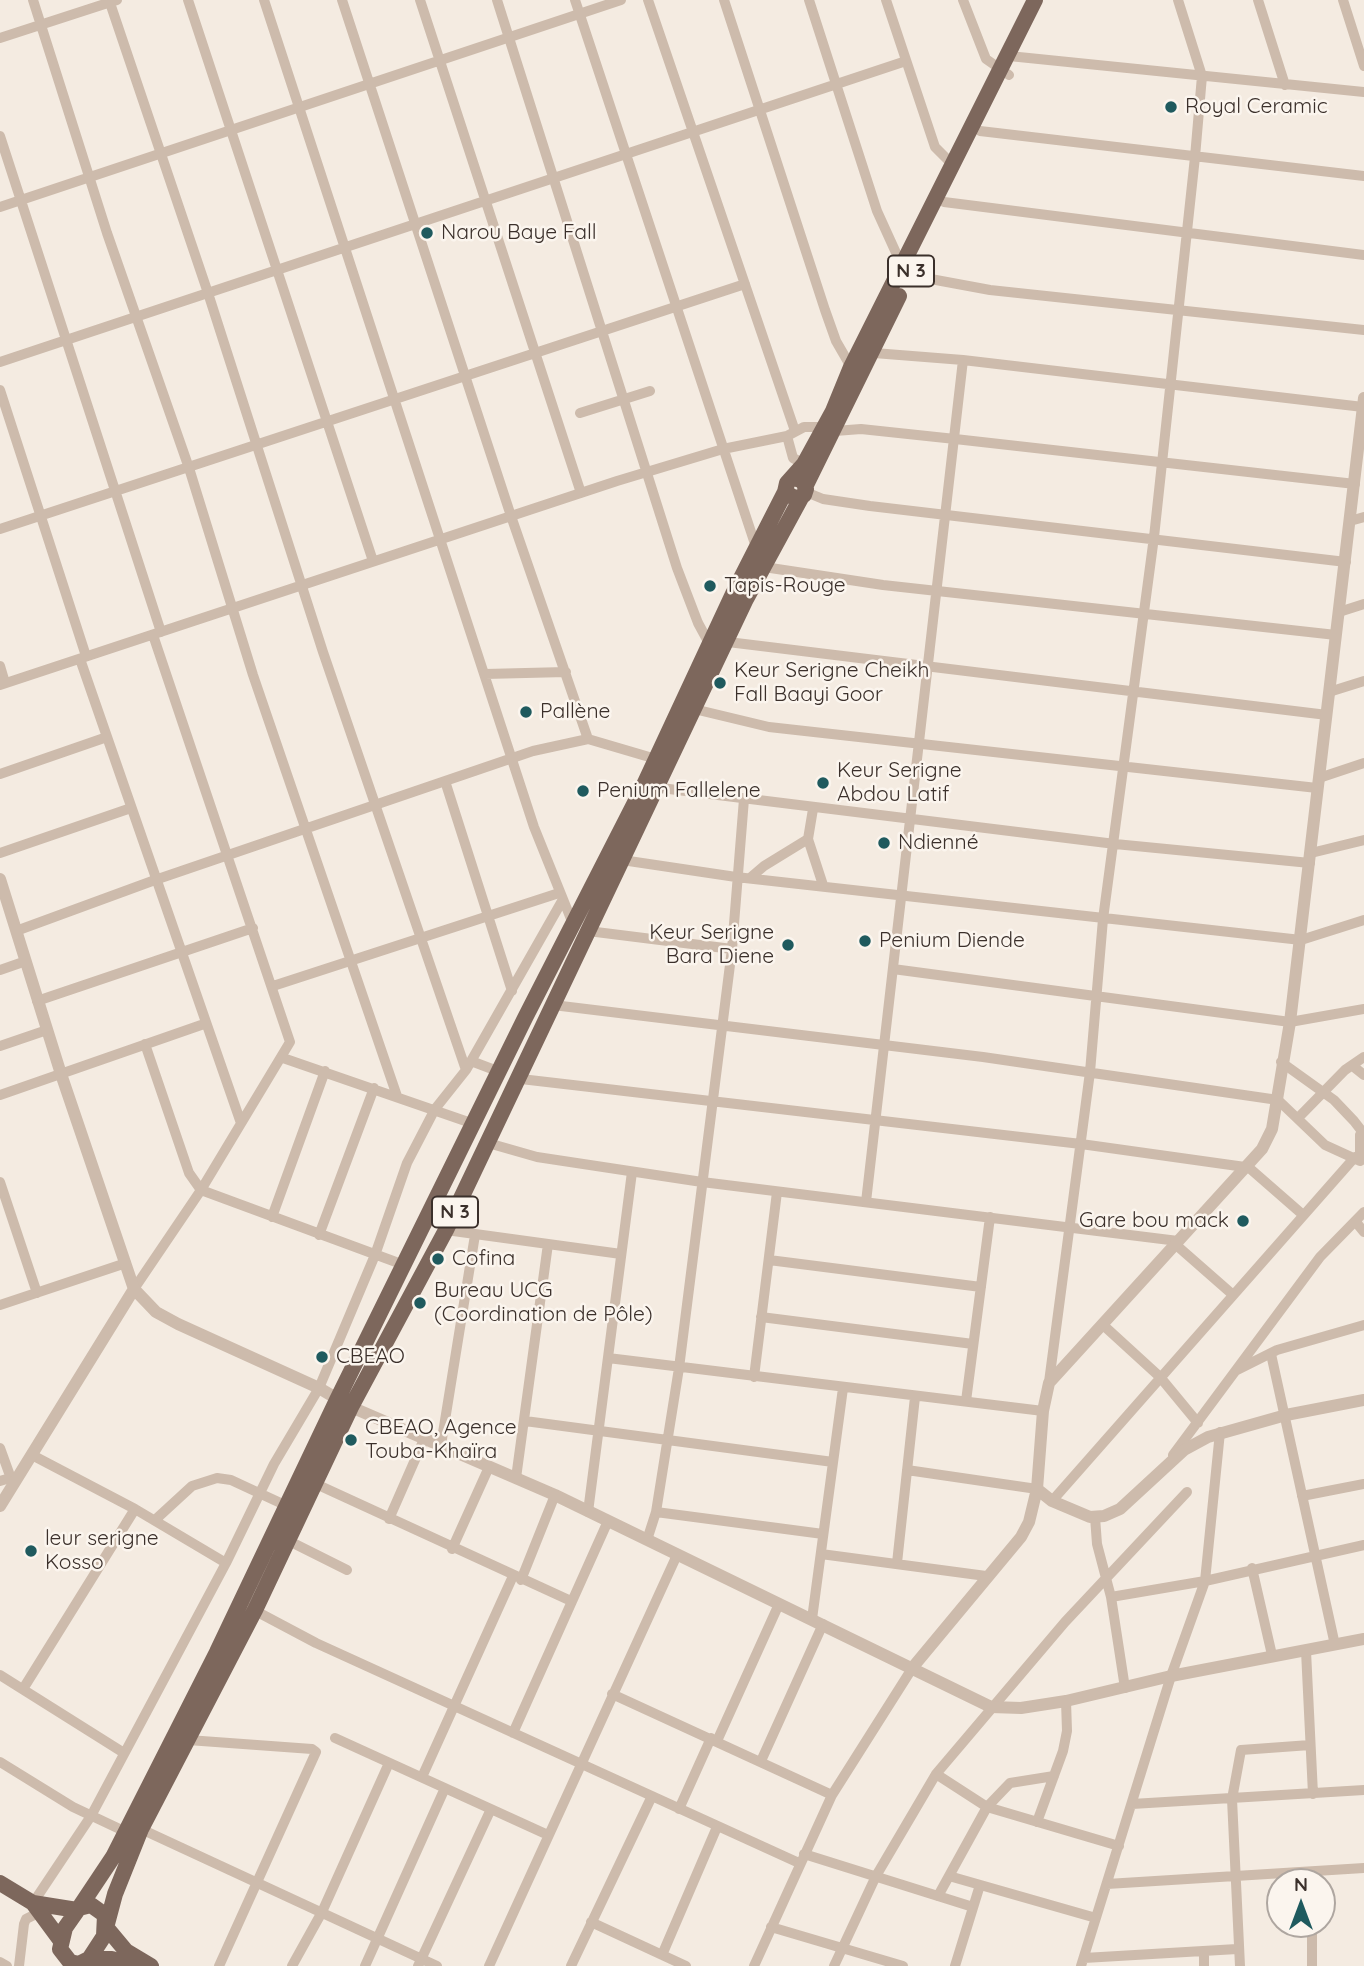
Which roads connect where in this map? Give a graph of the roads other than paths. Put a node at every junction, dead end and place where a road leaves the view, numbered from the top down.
1 (33, 0) edge
2 (188, 0) edge
3 (264, 0) edge
4 (342, 0) edge
5 (420, 0) edge
6 (497, 0) edge
7 (575, 0) edge
8 (621, 0) edge
9 (648, 0) edge
10 (724, 0) edge
11 (809, 0) edge
12 (886, 0) edge
13 (963, 0) edge
14 (1035, 0) edge
15 (1045, 0) edge
16 (1178, 0) edge
17 (1258, 0) edge
18 (1343, 0) edge
19 (112, 1) edge
20 (579, 14) junction
21 (41, 24) junction
22 (0, 38) edge
23 (510, 38) junction
24 (1014, 57) junction
25 (440, 61) junction
26 (906, 61) junction
27 (1364, 66) edge
28 (1005, 73) junction
29 (1202, 76) junction
30 (837, 85) junction
31 (1285, 85) junction
32 (369, 86) junction
33 (1364, 92) edge
34 (301, 107) junction
35 (760, 110) junction
36 (229, 130) junction
37 (980, 131) junction
38 (692, 133) junction
39 (0, 135) edge
40 (160, 153) junction
41 (625, 155) junction
42 (1195, 157) junction
43 (953, 165) junction
44 (90, 175) junction
45 (1364, 176) edge
46 (555, 178) junction
47 (21, 200) junction
48 (486, 201) junction
49 (944, 202) junction
50 (0, 207) edge
51 (414, 226) junction
52 (1188, 233) junction
53 (345, 249) junction
54 (1364, 255) edge
55 (906, 271) junction
56 (277, 272) junction
57 (745, 284) junction
58 (208, 293) junction
59 (675, 307) junction
60 (1178, 312) junction
61 (137, 316) junction
62 (1364, 330) edge
63 (601, 333) junction
64 (67, 339) junction
65 (536, 353) junction
66 (874, 353) junction
67 (963, 360) junction
68 (0, 362) edge
69 (851, 367) junction
70 (466, 376) junction
71 (1171, 384) junction
72 (0, 390) edge
73 (650, 391) dead end
74 (624, 398) junction
75 (396, 401) junction
76 (1363, 402) edge
77 (579, 413) dead end
78 (328, 423) junction
79 (829, 429) junction
80 (791, 433) junction
81 (1362, 437) edge
82 (955, 439) junction
83 (256, 446) junction
84 (723, 449) junction
85 (1162, 461) junction
86 (189, 468) junction
87 (648, 472) junction
88 (802, 484) junction
89 (1355, 484) junction
90 (116, 492) junction
91 (582, 493) junction
92 (947, 514) junction
93 (42, 516) junction
94 (511, 516) junction
95 (1364, 517) edge
96 (1350, 521) junction
97 (0, 529) edge
98 (1154, 537) junction
99 (441, 540) junction
100 (756, 548) junction
101 (373, 561) junction
102 (1346, 562) junction
103 (764, 567) junction
104 (302, 586) junction
105 (938, 591) junction
106 (1364, 604) edge
107 (232, 609) junction
108 (1339, 612) junction
109 (1144, 613) junction
110 (157, 634) junction
111 (1336, 635) junction
112 (728, 642) junction
113 (710, 645) junction
114 (83, 657) junction
115 (0, 666) edge
116 (930, 667) junction
117 (566, 672) junction
118 (485, 674) junction
119 (1364, 681) edge
120 (3, 684) edge
121 (1135, 690) junction
122 (1329, 692) junction
123 (694, 709) junction
124 (1327, 715) junction
125 (107, 737) junction
126 (588, 739) junction
127 (920, 744) junction
128 (656, 759) junction
129 (514, 760) junction
130 (1364, 763) edge
131 (1125, 768) junction
132 (0, 774) edge
133 (445, 781) junction
134 (1318, 783) junction
135 (651, 787) junction
136 (744, 800) junction
137 (377, 805) junction
138 (131, 808) junction
139 (813, 809) junction
140 (909, 819) junction
141 (308, 830) junction
142 (808, 839) junction
143 (1364, 839) edge
144 (1115, 844) junction
145 (0, 853) edge
146 (226, 857) junction
147 (1310, 858) junction
148 (622, 860) junction
149 (736, 877) junction
150 (750, 878) junction
151 (0, 879) edge
152 (155, 880) junction
153 (823, 885) junction
154 (901, 895) junction
155 (561, 897) junction
156 (488, 915) junction
157 (1103, 919) junction
158 (1364, 920) edge
159 (580, 927) junction
160 (253, 928) junction
161 (16, 931) junction
162 (420, 937) junction
163 (1301, 940) junction
164 (732, 948) junction
165 (180, 953) junction
166 (26, 961) junction
167 (351, 961) junction
168 (892, 969) junction
169 (0, 970) edge
170 (273, 986) junction
171 (512, 991) junction
172 (1095, 996) junction
173 (37, 1001) junction
174 (553, 1005) junction
175 (1364, 1009) edge
176 (1290, 1022) junction
177 (204, 1024) junction
178 (721, 1026) junction
179 (47, 1030) junction
180 (145, 1044) junction
181 (884, 1045) junction
182 (0, 1046) edge
183 (283, 1058) junction
184 (1364, 1058) edge
185 (1281, 1062) junction
186 (468, 1065) junction
187 (1354, 1067) junction
188 (325, 1071) junction
189 (500, 1072) junction
190 (1090, 1072) junction
191 (61, 1074) junction
192 (1364, 1074) edge
193 (521, 1079) junction
194 (374, 1088) junction
195 (1321, 1093) junction
196 (0, 1095) edge
197 (397, 1096) junction
198 (1278, 1100) junction
199 (712, 1102) junction
200 (435, 1109) junction
201 (1298, 1118) junction
202 (241, 1123) junction
203 (875, 1123) junction
204 (474, 1124) junction
205 (488, 1143) junction
206 (1080, 1144) junction
207 (1360, 1159) edge
208 (1246, 1167) junction
209 (632, 1172) junction
210 (0, 1182) edge
211 (702, 1182) junction
212 (201, 1190) junction
213 (777, 1192) junction
214 (866, 1202) junction
215 (1364, 1212) edge
216 (1302, 1214) junction
217 (272, 1217) junction
218 (990, 1217) junction
219 (1355, 1222) junction
220 (1071, 1228) junction
221 (446, 1230) junction
222 (1364, 1232) edge
223 (475, 1234) junction
224 (320, 1235) junction
225 (1176, 1242) junction
226 (548, 1244) junction
227 (621, 1254) junction
228 (375, 1255) junction
229 (769, 1260) junction
230 (126, 1263) junction
231 (404, 1265) junction
232 (981, 1287) junction
233 (134, 1289) junction
234 (37, 1293) junction
235 (1232, 1294) junction
236 (0, 1305) edge
237 (761, 1317) junction
238 (1101, 1324) junction
239 (1364, 1325) edge
240 (973, 1344) junction
241 (1271, 1354) junction
242 (608, 1358) junction
243 (679, 1368) junction
244 (1235, 1371) junction
245 (754, 1377) junction
246 (1160, 1377) junction
247 (1049, 1382) junction
248 (318, 1388) junction
249 (843, 1388) junction
250 (915, 1397) junction
251 (1364, 1400) edge
252 (965, 1401) junction
253 (344, 1404) junction
254 (1043, 1411) junction
255 (1286, 1415) junction
256 (525, 1421) junction
257 (1198, 1423) junction
258 (598, 1431) junction
259 (1220, 1432) junction
260 (425, 1437) junction
261 (669, 1441) junction
262 (441, 1445) junction
263 (0, 1448) edge
264 (32, 1455) junction
265 (833, 1462) junction
266 (489, 1467) junction
267 (907, 1471) junction
268 (1159, 1472) junction
269 (516, 1478) junction
270 (8, 1481) edge
271 (316, 1484) junction
272 (1364, 1484) edge
273 (1037, 1489) junction
274 (1187, 1492) dead end
275 (261, 1493) junction
276 (555, 1495) junction
277 (1302, 1496) junction
278 (1052, 1501) junction
279 (0, 1506) edge
280 (287, 1506) junction
281 (135, 1509) junction
282 (588, 1512) junction
283 (656, 1512) junction
284 (1095, 1517) junction
285 (389, 1519) junction
286 (155, 1520) junction
287 (608, 1521) junction
288 (823, 1534) junction
289 (647, 1540) junction
290 (289, 1541) junction
291 (1364, 1545) edge
292 (452, 1549) junction
293 (821, 1554) junction
294 (677, 1555) junction
295 (1315, 1555) junction
296 (226, 1563) junction
297 (897, 1563) junction
298 (1252, 1568) junction
299 (347, 1570) dead end
300 (986, 1576) junction
301 (1105, 1576) junction
302 (517, 1578) junction
303 (1205, 1581) junction
304 (1111, 1597) junction
305 (571, 1601) junction
306 (779, 1604) junction
307 (248, 1606) junction
308 (817, 1622) junction
309 (1364, 1639) edge
310 (1335, 1645) junction
311 (1306, 1651) junction
312 (1272, 1655) junction
313 (913, 1667) junction
314 (0, 1675) edge
315 (1171, 1676) junction
316 (1125, 1688) junction
317 (23, 1689) junction
318 (612, 1694) junction
319 (1066, 1701) junction
320 (455, 1706) junction
321 (991, 1707) junction
322 (513, 1733) junction
323 (335, 1738) dead end
324 (714, 1739) junction
325 (188, 1740) junction
326 (1310, 1745) junction
327 (124, 1753) junction
328 (761, 1761) junction
329 (0, 1762) edge
330 (389, 1762) junction
331 (579, 1764) junction
332 (936, 1774) junction
333 (1054, 1776) junction
334 (422, 1777) junction
335 (446, 1788) junction
336 (1364, 1790) edge
337 (1313, 1794) junction
338 (832, 1795) junction
339 (652, 1796) junction
340 (1232, 1799) junction
341 (1132, 1804) junction
342 (986, 1807) junction
343 (491, 1809) junction
344 (679, 1809) junction
345 (91, 1816) junction
346 (1037, 1822) junction
347 (717, 1827) junction
348 (133, 1830) junction
349 (548, 1835) junction
350 (1119, 1846) junction
351 (801, 1858) junction
352 (1364, 1868) edge
353 (1336, 1873) edge
354 (876, 1876) junction
355 (949, 1876) junction
356 (1235, 1877) junction
357 (1266, 1877) edge
358 (259, 1882) junction
359 (0, 1883) edge
360 (1107, 1884) junction
361 (980, 1885) junction
362 (938, 1896) junction
363 (973, 1907) junction
364 (37, 1908) junction
365 (78, 1909) junction
366 (322, 1912) junction
367 (1096, 1918) junction
368 (591, 1922) junction
369 (106, 1926) junction
370 (771, 1927) junction
371 (378, 1938) junction
372 (1312, 1938) edge
373 (60, 1942) junction
374 (842, 1948) junction
375 (1237, 1949) junction
376 (1204, 1952) junction
377 (662, 1955) junction
378 (0, 1962) edge
379 (85, 1962) edge
380 (420, 1962) edge
381 (1083, 1962) edge
382 (7, 1966) edge
383 (19, 1966) edge
384 (55, 1966) edge
385 (131, 1966) edge
386 (151, 1966) edge
387 (219, 1966) edge
388 (292, 1966) edge
389 (365, 1966) edge
390 (438, 1966) edge
391 (489, 1966) edge
392 (571, 1966) edge
393 (686, 1966) edge
394 (754, 1966) edge
395 (834, 1966) edge
396 (904, 1966) edge
397 (955, 1966) edge
398 (1204, 1966) edge
399 (1240, 1966) edge
400 (1312, 1966) edge

1 - 21 street
2 - 36 street
3 - 34 street
4 - 32 street
5 - 25 street
6 - 23 street
7 - 20 street
8 - 20 street
9 - 38 street
10 - 35 street
11 - 30 street
12 - 26 street
13 - 28 street
14 - 24 main road, N 3
15 - 24 main road, N 3
16 - 29 street
17 - 31 street
18 - 27 street
19 - 21 street
19 - 40 street
20 - 23 street
20 - 41 street
21 - 22 street
21 - 44 street
23 - 25 street
23 - 46 street
24 - 28 main road, N 3
24 - 29 street
25 - 32 street
25 - 48 street
26 - 30 street
26 - 43 street
28 - 37 main road, N 3
28 - 43 main road, N 3
29 - 31 street
29 - 42 street
30 - 35 street
30 - 55 street
31 - 33 street
32 - 34 street
32 - 51 street
34 - 36 street
34 - 53 street
35 - 38 street
35 - 69 street
36 - 40 street
36 - 56 street
37 - 42 street
37 - 49 main road, N 3
38 - 41 street
38 - 57 street
39 - 47 street
40 - 44 street
40 - 58 street
41 - 46 street
41 - 59 street
42 - 45 street
42 - 52 street
43 - 55 main road, N 3
44 - 47 street
44 - 61 street
46 - 48 street
46 - 63 street
47 - 50 street
47 - 64 street
48 - 51 street
48 - 65 street
49 - 52 street
49 - 55 main road, N 3
51 - 53 street
51 - 70 street
52 - 54 street
52 - 60 street
53 - 56 street
53 - 75 street
55 - 60 street
55 - 66 main road, N 3
55 - 69 main road, N 3
56 - 58 street
56 - 78 street
57 - 59 street
57 - 80 street
58 - 61 street
58 - 83 street
59 - 63 street
59 - 84 street
60 - 62 street
60 - 71 street
61 - 64 street
61 - 86 street
63 - 65 street
63 - 74 street
64 - 68 street
64 - 90 street
65 - 70 street
65 - 91 street
66 - 67 street
66 - 79 main road, N 3
67 - 71 street
67 - 82 street
69 - 79 main road, N 3
70 - 75 street
70 - 94 street
71 - 76 street
71 - 85 street
72 - 93 street
73 - 74 street
74 - 77 street
74 - 87 street
75 - 78 street
75 - 99 street
76 - 81 street
78 - 83 street
78 - 101 street
79 - 80 street
79 - 82 street
79 - 88 main road, N 3
80 - 84 street
80 - 88 street
81 - 89 street
82 - 85 street
82 - 92 street
83 - 86 street
83 - 104 street
84 - 87 street
84 - 100 street
85 - 89 street
85 - 98 street
86 - 90 street
86 - 107 street
87 - 91 street
87 - 113 street
88 - 92 street
88 - 100 main road, N 3
88 - 103 main road, N 3
89 - 96 street
90 - 93 street
90 - 110 street
91 - 94 street
92 - 98 street
92 - 105 street
93 - 97 street
93 - 114 street
94 - 99 street
94 - 117 street
95 - 96 street
96 - 102 street
98 - 102 street
98 - 109 street
99 - 101 street
99 - 118 street
100 - 113 main road, N 3
101 - 104 street
102 - 108 street
103 - 105 street
103 - 112 main road, N 3
104 - 107 street
104 - 137 street
105 - 109 street
105 - 116 street
106 - 108 street
107 - 110 street
107 - 141 street
108 - 111 street
109 - 111 street
109 - 121 street
110 - 114 street
110 - 146 street
111 - 122 street
112 - 116 street
112 - 123 main road, N 3
113 - 128 main road, N 3
114 - 120 street
114 - 125 street
115 - 120 street
116 - 121 street
116 - 127 street
117 - 118 street
117 - 126 street
118 - 129 street
119 - 122 street
121 - 124 street
121 - 131 street
122 - 124 street
123 - 127 street
123 - 135 main road, N 3
124 - 134 street
125 - 132 street
125 - 138 street
126 - 128 street
126 - 129 street
127 - 131 street
127 - 140 street
128 - 135 main road, N 3
129 - 133 street
129 - 155 street
130 - 134 street
131 - 134 street
131 - 144 street
133 - 137 street
133 - 156 street
134 - 147 street
135 - 136 street
135 - 148 main road, N 3
135 - 159 main road, N 3
136 - 139 street
136 - 149 street
137 - 141 street
137 - 162 street
138 - 145 street
138 - 152 street
139 - 140 street
139 - 142 street
140 - 144 street
140 - 154 street
141 - 146 street
141 - 167 street
142 - 150 street
142 - 153 street
143 - 147 street
144 - 147 street
144 - 157 street
146 - 152 street
146 - 160 street
147 - 163 street
148 - 149 street
148 - 159 main road, N 3
149 - 150 street
149 - 164 street
150 - 153 street
151 - 161 street
152 - 161 street
152 - 165 street
153 - 154 street
154 - 157 street
154 - 168 street
155 - 156 street
155 - 159 street
155 - 171 street
156 - 162 street
156 - 171 street
157 - 163 street
157 - 172 street
158 - 163 street
159 - 164 street
159 - 174 main road, N 3
159 - 189 main road, N 3
160 - 165 street
160 - 170 street
161 - 166 street
162 - 167 street
162 - 186 street
163 - 176 street
164 - 178 street
165 - 173 street
165 - 177 street
166 - 169 street
166 - 173 street
167 - 170 street
167 - 197 street
168 - 172 street
168 - 181 street
170 - 183 street
171 - 186 street
172 - 176 street
172 - 190 street
173 - 179 street
174 - 178 street
174 - 193 main road, N 3
175 - 176 street
176 - 185 street
177 - 180 street
177 - 202 street
178 - 181 street
178 - 199 street
179 - 182 street
179 - 191 street
180 - 191 street
180 - 212 street
181 - 190 street
181 - 203 street
183 - 188 street
183 - 202 street
184 - 187 street
185 - 195 street
185 - 198 street
186 - 189 street
186 - 200 street
187 - 192 street
187 - 195 street
188 - 194 street
188 - 217 street
189 - 204 main road, N 3
190 - 198 street
190 - 206 street
191 - 196 street
191 - 230 street
193 - 199 street
193 - 205 main road, N 3
194 - 197 street
194 - 224 street
195 - 201 street
195 - 207 street
197 - 200 street
198 - 201 street
198 - 208 street
199 - 203 street
199 - 211 street
200 - 204 street
200 - 228 street
201 - 207 street
202 - 212 street
203 - 206 street
203 - 214 street
204 - 231 main road, N 3
205 - 209 street
205 - 221 main road, N 3
206 - 208 street
206 - 220 street
207 - 216 street
208 - 216 street
208 - 225 street
209 - 211 street
209 - 227 street
210 - 234 street
211 - 213 street
211 - 243 street
212 - 217 street
212 - 233 street
213 - 214 street
213 - 229 street
214 - 218 street
215 - 219 street
216 - 235 street
217 - 224 street
218 - 220 street
218 - 232 street
219 - 222 street
219 - 244 street
220 - 225 street
220 - 247 street
221 - 223 street
221 - 253 main road, N 3
223 - 226 street
223 - 262 street
224 - 228 street
225 - 235 street
225 - 238 street
226 - 227 street
226 - 256 street
227 - 242 street
228 - 231 street
228 - 248 street
229 - 232 street
229 - 237 street
230 - 233 street
230 - 234 street
231 - 253 main road, N 3
232 - 240 street
233 - 248 street
233 - 264 street
234 - 236 street
235 - 246 street
237 - 240 street
237 - 245 street
238 - 246 street
238 - 247 street
239 - 241 street
240 - 252 street
241 - 244 street
241 - 255 street
242 - 243 street
242 - 258 street
243 - 245 street
243 - 261 street
244 - 257 street
245 - 249 street
246 - 257 street
246 - 278 street
247 - 254 street
248 - 253 street
248 - 275 street
249 - 250 street
249 - 265 street
250 - 252 street
250 - 267 street
251 - 255 street
252 - 254 street
253 - 260 street
253 - 271 main road, N 3
253 - 280 main road, N 3
254 - 273 street
255 - 259 street
255 - 277 street
256 - 258 street
256 - 269 street
257 - 268 street
258 - 261 street
258 - 282 street
259 - 268 street
259 - 303 street
260 - 262 street
260 - 285 street
261 - 265 street
261 - 283 street
262 - 266 street
263 - 270 street
264 - 270 street
264 - 281 street
265 - 288 street
266 - 269 street
266 - 292 street
267 - 273 street
267 - 297 street
268 - 284 street
269 - 276 street
270 - 279 street
271 - 285 street
271 - 290 main road, N 3
272 - 277 street
273 - 278 street
273 - 300 street
274 - 301 street
275 - 280 street
275 - 286 street
275 - 296 street
276 - 282 street
276 - 302 street
277 - 295 street
278 - 284 street
280 - 307 main road, N 3
281 - 286 street
281 - 317 street
282 - 287 street
283 - 288 street
283 - 289 street
284 - 301 street
285 - 292 street
286 - 296 street
287 - 289 street
287 - 305 street
288 - 293 street
289 - 294 street
290 - 299 street
290 - 307 main road, N 3
291 - 295 street
292 - 302 street
293 - 297 street
293 - 308 street
294 - 306 street
294 - 318 street
295 - 298 street
295 - 310 street
296 - 327 street
297 - 300 street
298 - 303 street
298 - 312 street
300 - 313 street
301 - 304 street
301 - 321 street
302 - 305 street
302 - 320 street
303 - 304 street
303 - 315 street
304 - 316 street
305 - 322 street
306 - 308 street
306 - 324 street
307 - 320 street
307 - 325 main road, N 3
307 - 348 main road, N 3
308 - 313 street
308 - 328 street
309 - 310 street
310 - 311 street
311 - 312 street
311 - 326 street
312 - 315 street
313 - 321 street
313 - 338 street
314 - 317 street
315 - 316 street
315 - 341 street
316 - 319 street
317 - 327 street
318 - 324 street
318 - 331 street
319 - 321 street
319 - 333 street
320 - 322 street
320 - 334 street
321 - 332 street
322 - 331 street
323 - 330 street
324 - 328 street
324 - 344 street
325 - 348 main road, N 3
325 - 358 street
326 - 337 street
326 - 340 street
327 - 345 street
328 - 338 street
329 - 345 street
330 - 334 street
330 - 366 street
331 - 339 street
331 - 349 street
332 - 342 street
332 - 354 street
333 - 342 street
333 - 346 street
334 - 335 street
335 - 343 street
335 - 371 street
336 - 337 street
337 - 340 street
338 - 351 street
339 - 344 street
339 - 368 street
340 - 341 street
340 - 356 street
341 - 350 street
342 - 346 street
342 - 355 street
343 - 349 street
343 - 380 street
344 - 347 street
345 - 348 street
345 - 364 street
346 - 350 street
347 - 351 street
347 - 377 street
348 - 358 street
348 - 365 main road, N 3
348 - 369 main road, N 3
349 - 391 street
350 - 360 street
351 - 354 street
351 - 370 street
352 - 353 street
354 - 362 street
354 - 374 street
355 - 361 street
355 - 362 street
356 - 357 street
356 - 360 street
356 - 375 street
358 - 366 street
358 - 387 street
359 - 364 main road
360 - 367 street
361 - 363 street
361 - 367 street
362 - 363 street
363 - 397 street
364 - 365 main road
364 - 373 main road
364 - 383 street
365 - 369 main road
365 - 373 main road
366 - 371 street
366 - 388 street
367 - 381 street
368 - 377 street
368 - 392 street
369 - 379 main road
369 - 386 main road
370 - 374 street
370 - 394 street
371 - 380 street
371 - 389 street
372 - 400 street
373 - 379 main road
373 - 384 main road
374 - 395 street
374 - 396 street
375 - 376 street
375 - 399 street
376 - 381 street
376 - 398 street
377 - 393 street
378 - 382 street
379 - 385 main road
380 - 390 street

